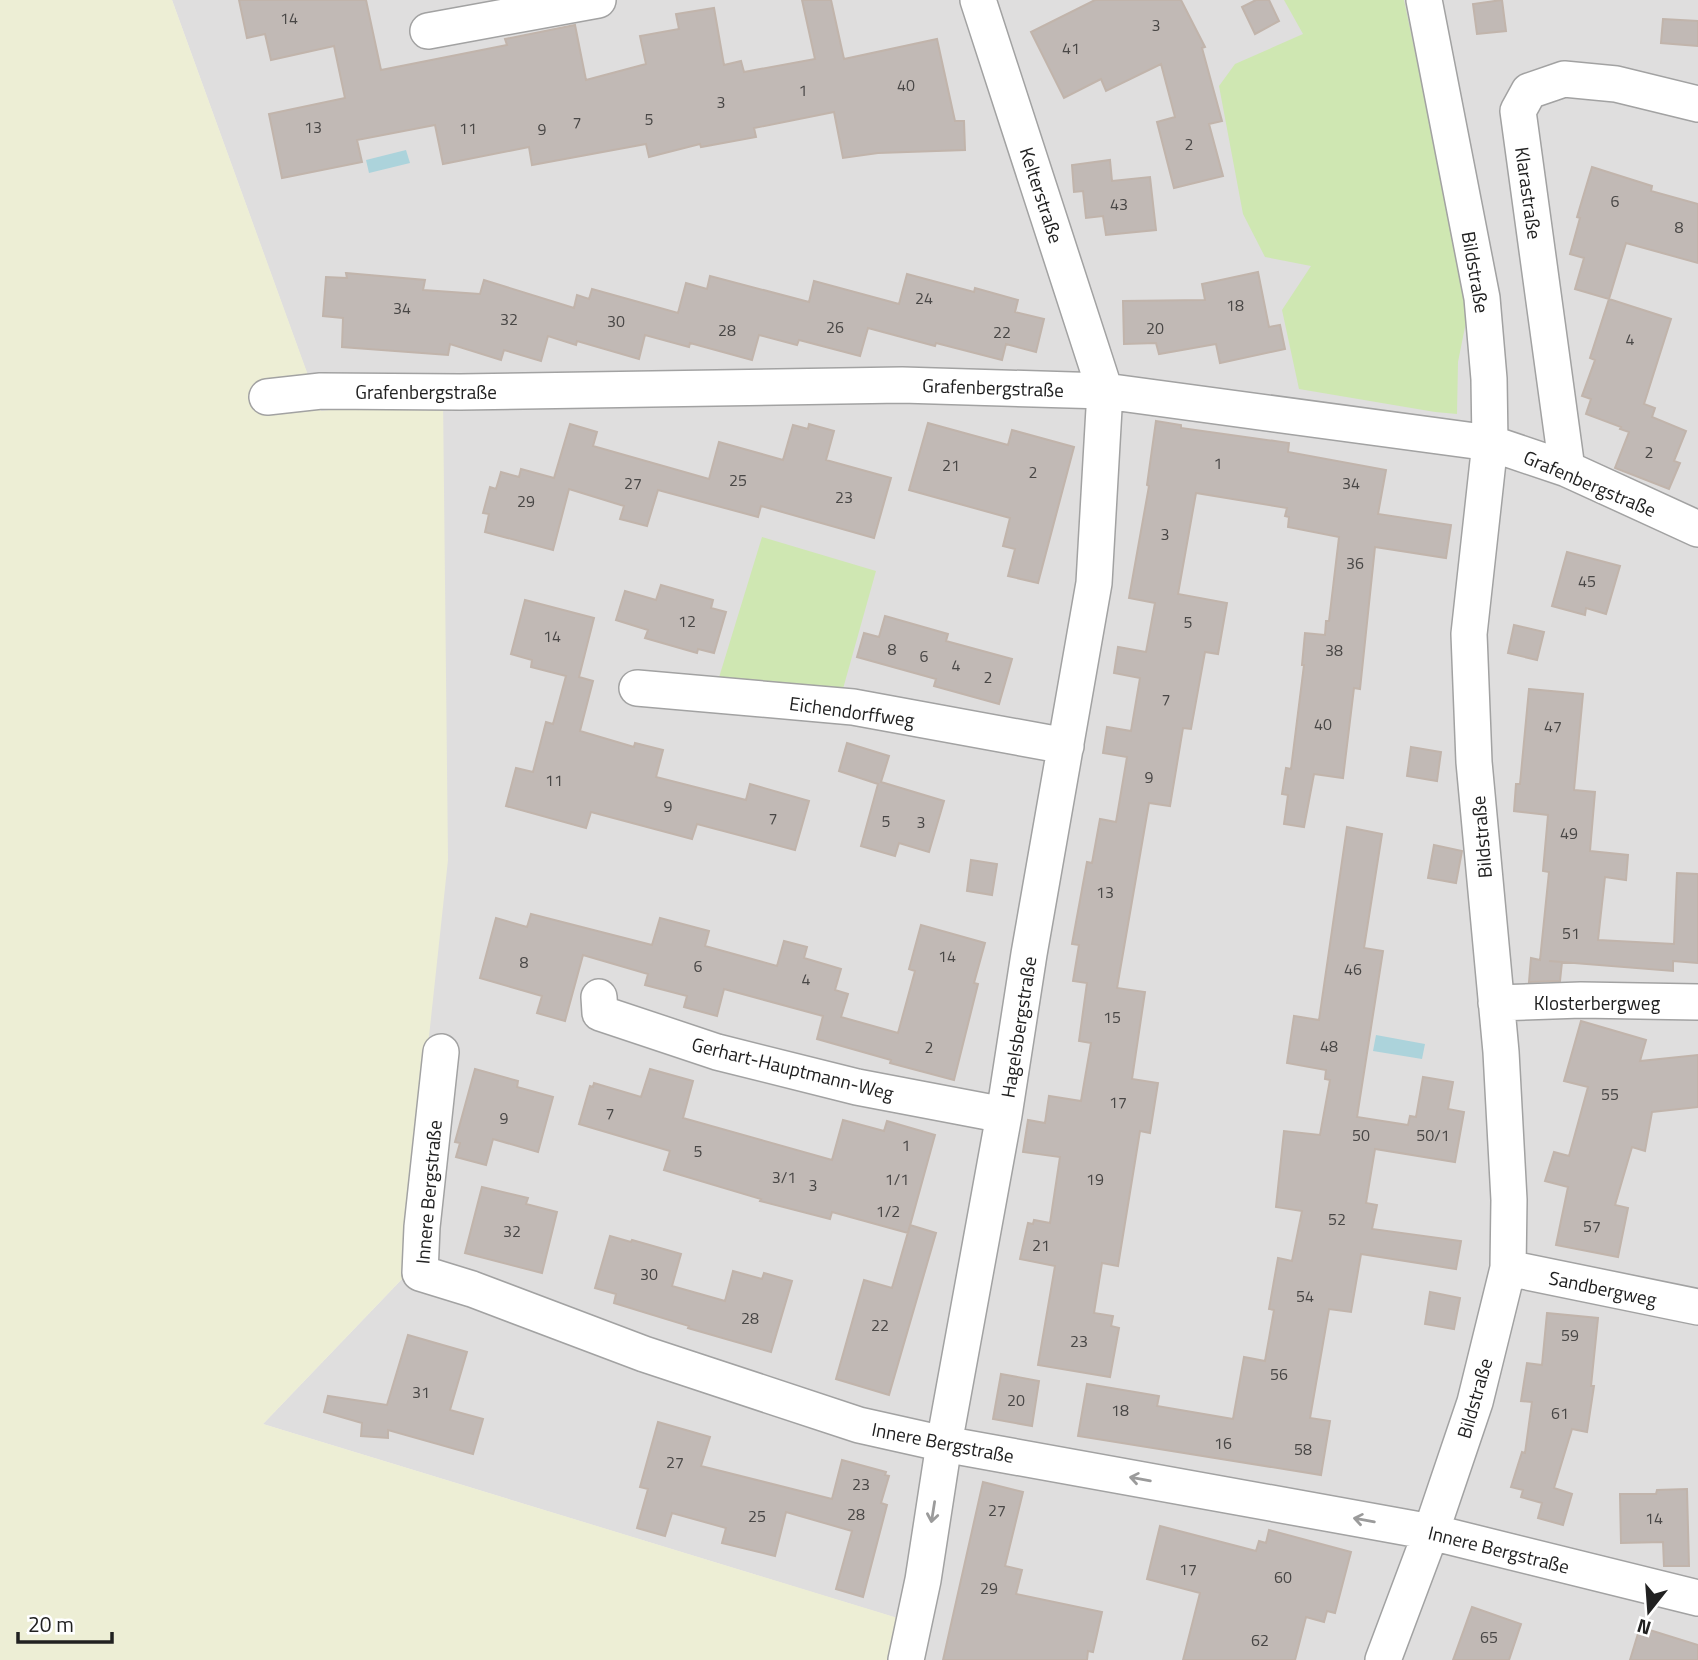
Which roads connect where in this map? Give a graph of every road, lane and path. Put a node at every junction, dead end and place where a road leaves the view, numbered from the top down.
1 (598, 0) edge
2 (978, 0) edge
3 (1424, 0) edge
4 (428, 31) dead end
5 (1698, 104) edge
6 (1105, 391) junction
7 (267, 397) dead end
8 (1490, 443) junction
9 (1567, 468) junction
10 (1698, 529) edge
11 (637, 688) dead end
12 (1066, 746) junction
13 (599, 998) dead end
14 (1698, 1002) edge
15 (1496, 1003) junction
16 (441, 1052) dead end
17 (1004, 1115) junction
18 (1508, 1268) junction
19 (1698, 1307) edge
20 (944, 1444) junction
21 (1431, 1532) junction
22 (1698, 1598) edge
23 (906, 1660) edge
24 (1383, 1660) edge

1 - 4 street
2 - 6 street, Kelterstraße
3 - 8 street, Bildstraße
5 - 9 street, Klarastraße
6 - 7 street, Grafenbergstraße
6 - 8 street, Grafenbergstraße
6 - 12 street, Hagelsbergstraße
8 - 9 street, Grafenbergstraße
8 - 15 street, Bildstraße
9 - 10 street, Grafenbergstraße
11 - 12 street, Eichendorffweg
12 - 17 street, Hagelsbergstraße
13 - 17 street, Gerhart-Hauptmann-Weg
14 - 15 street, Klosterbergweg
15 - 18 street, Bildstraße
16 - 20 street, Innere Bergstraße
17 - 20 street, Hagelsbergstraße
18 - 19 street, Sandbergweg
18 - 21 street, Bildstraße
21 -> 20 street, Innere Bergstraße
20 -> 23 street, Hagelsbergstraße
21 - 22 street, Innere Bergstraße
21 - 24 street, Bildstraße

